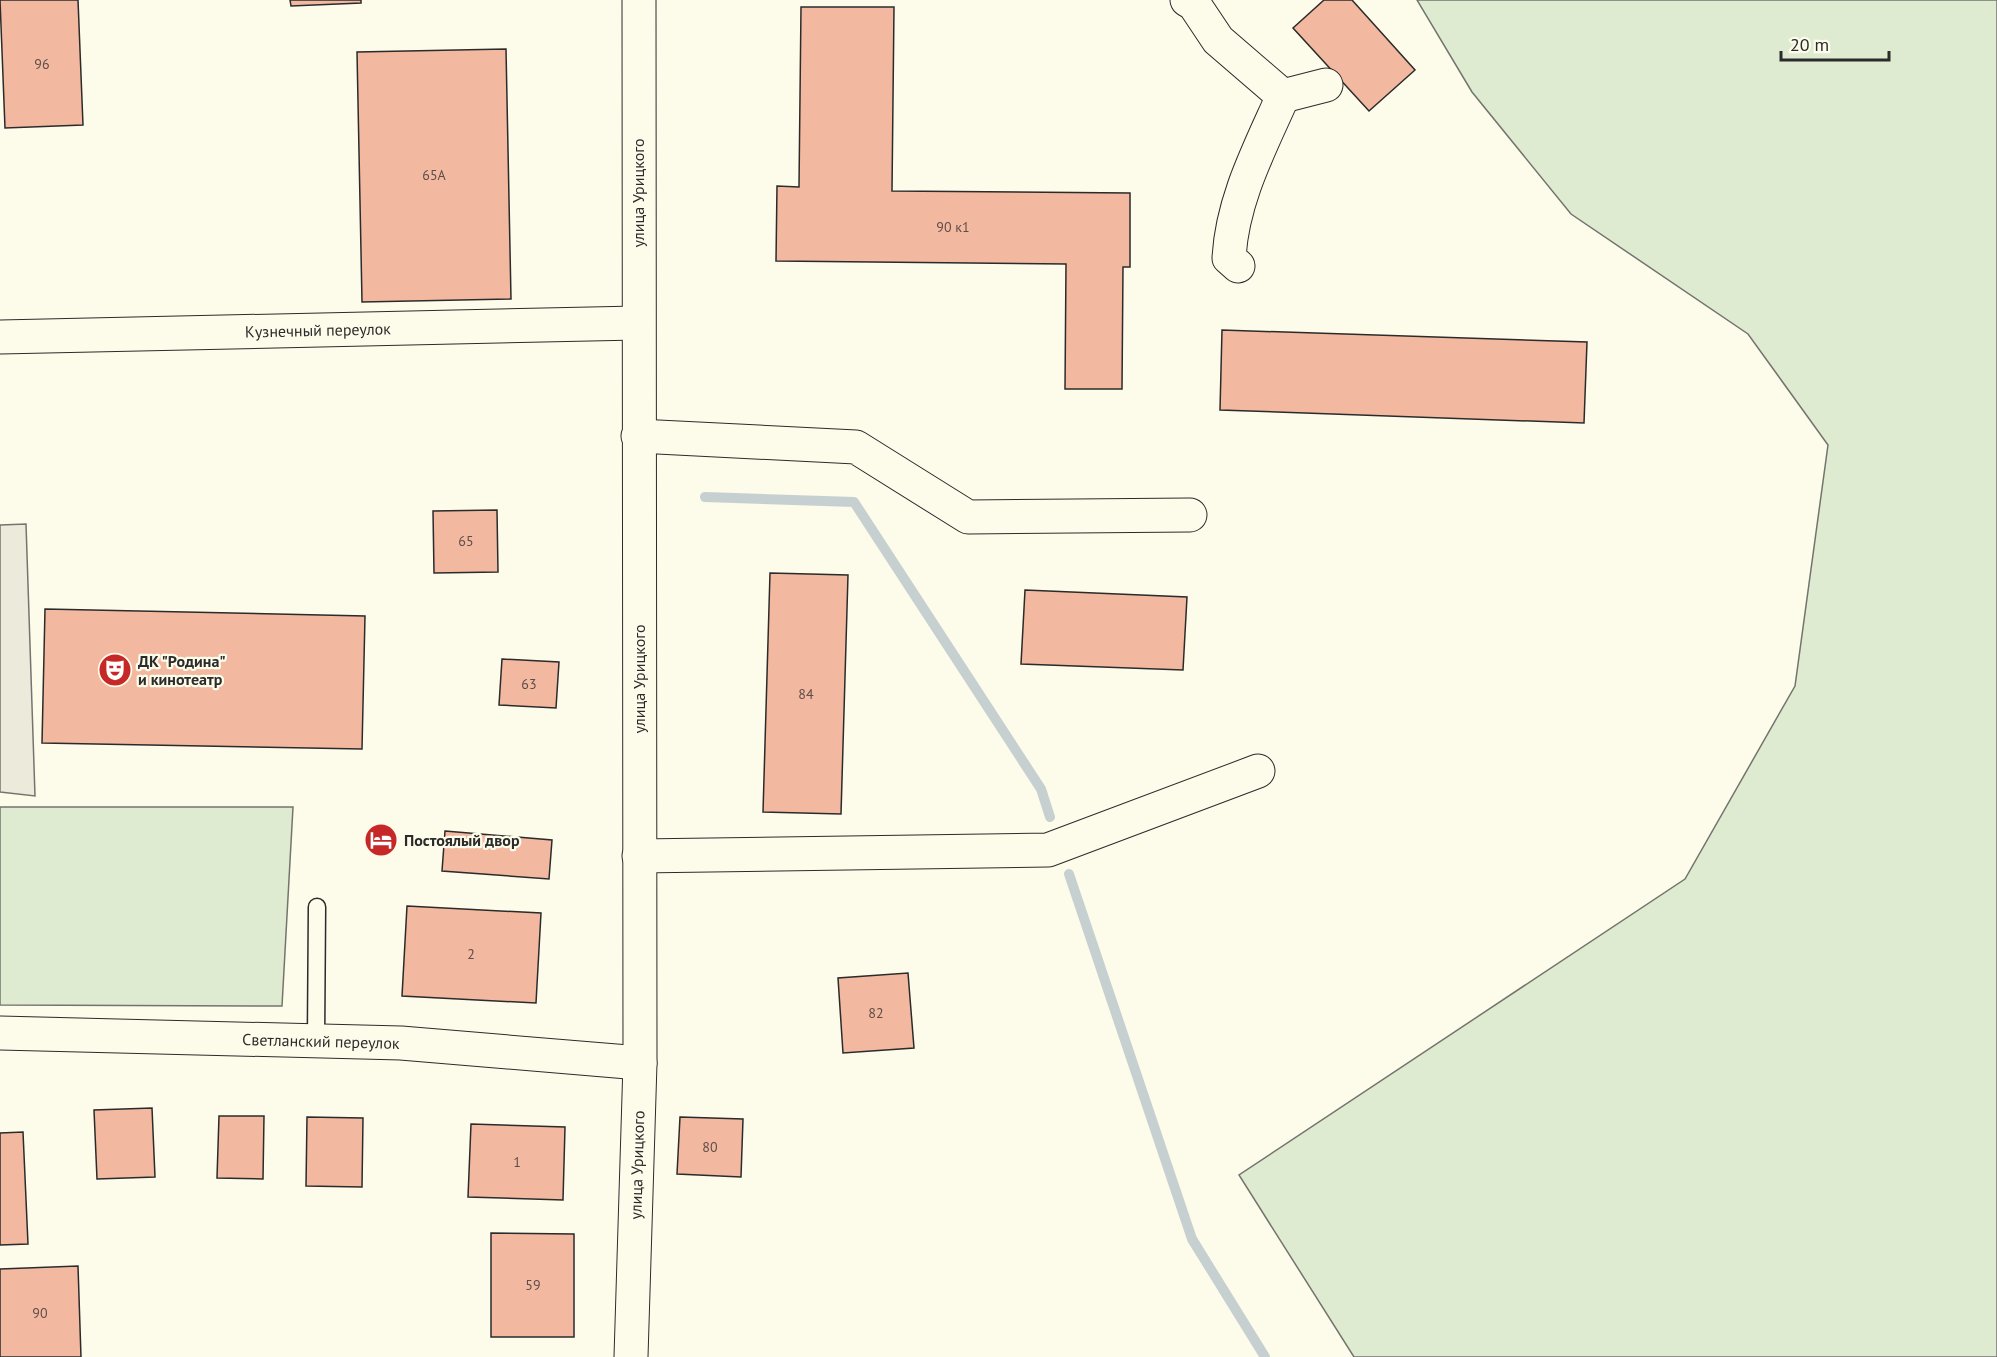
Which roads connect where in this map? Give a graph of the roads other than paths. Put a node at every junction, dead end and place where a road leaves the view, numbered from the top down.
1 (639, 0) edge
2 (1187, 0) edge
3 (1326, 85) dead end
4 (1283, 96) junction
5 (1238, 266) dead end
6 (637, 323) junction
7 (0, 337) edge
8 (638, 436) junction
9 (1190, 515) dead end
10 (1258, 771) dead end
11 (639, 856) junction
12 (317, 907) dead end
13 (0, 1032) edge
14 (316, 1040) junction
15 (640, 1063) junction
16 (631, 1357) edge

1 - 6 street, улица Урицкого
2 - 4 street
3 - 4 street
4 - 5 street
6 - 7 street, Кузнечный переулок
6 - 8 street, улица Урицкого
8 - 9 street
8 - 11 street, улица Урицкого
10 - 11 street
11 - 15 street, улица Урицкого
12 - 14 lane
13 - 14 street, Светланский переулок
14 - 15 street, Светланский переулок
15 - 16 street, улица Урицкого

